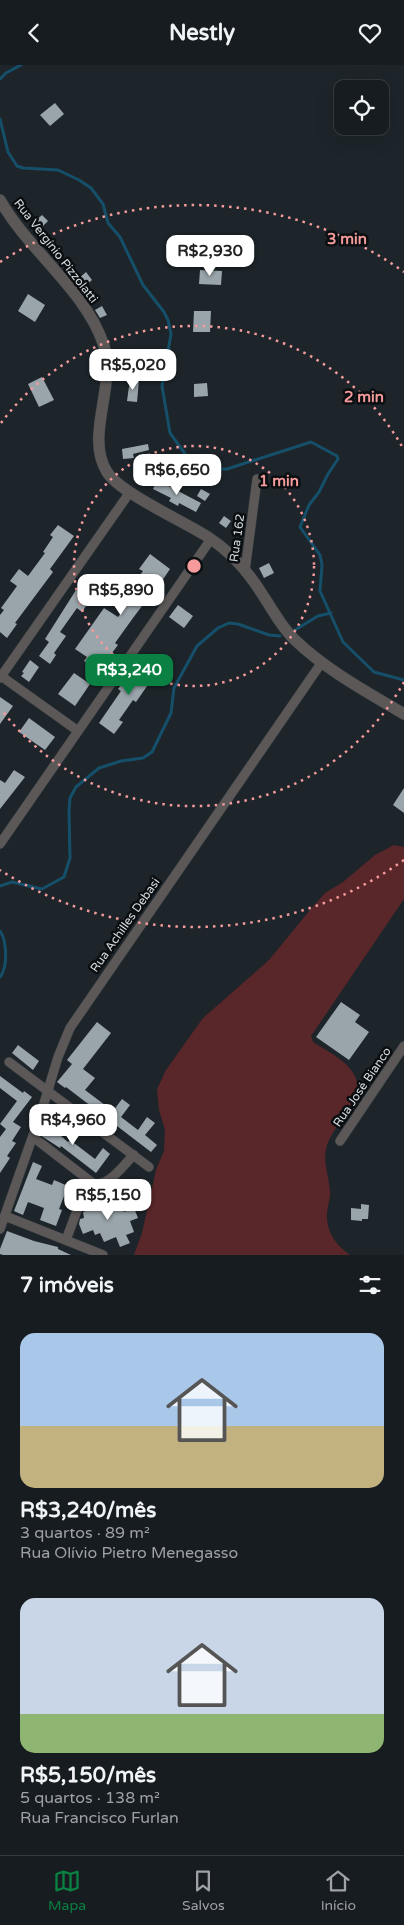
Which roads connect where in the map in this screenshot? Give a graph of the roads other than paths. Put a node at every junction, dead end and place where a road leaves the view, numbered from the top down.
1 (0, 200) edge
2 (257, 479) dead end
3 (130, 492) junction
4 (211, 539) junction
5 (245, 571) junction
6 (322, 662) junction
7 (1, 677) edge
8 (404, 714) edge
9 (78, 731) junction
10 (0, 844) edge
11 (404, 1046) edge
12 (9, 1062) dead end
13 (47, 1091) junction
14 (33, 1137) junction
15 (340, 1141) dead end
16 (134, 1155) junction
17 (149, 1167) dead end
18 (88, 1181) junction
19 (5, 1216) junction
20 (0, 1229) edge
21 (66, 1241) junction
22 (103, 1255) edge

1 - 3 street, Rua Vergínio Pizzolatti
2 - 5 street, Rua 162
3 - 4 street, Rua Vergínio Pizzolatti
3 - 7 street
4 - 5 street, Rua Vergínio Pizzolatti
4 - 9 street
5 - 6 street, Rua Vergínio Pizzolatti
6 - 8 street, Rua Vergínio Pizzolatti
6 - 13 street, Rua Achilles Debasi
7 - 9 street
9 - 10 street
11 - 15 street, Rua José Bianco
12 - 13 street
13 - 14 street, Rua Achilles Debasi
13 - 16 street
14 - 18 street
14 - 19 street, Rua Achilles Debasi
16 - 17 street
16 - 18 street
18 - 21 street
19 - 20 street, Rua Achilles Debasi
19 - 21 street
21 - 22 street

